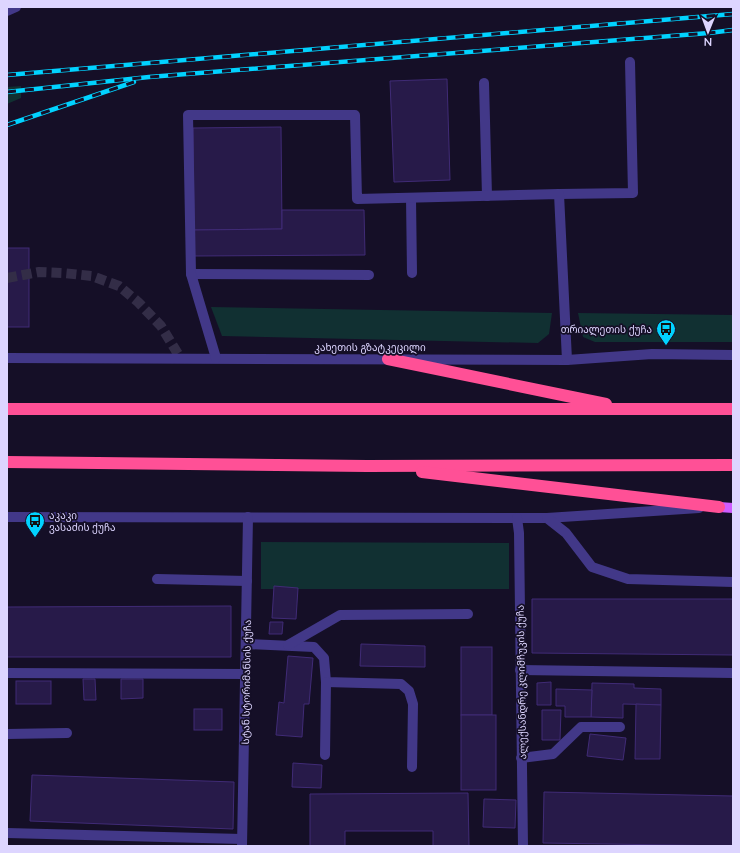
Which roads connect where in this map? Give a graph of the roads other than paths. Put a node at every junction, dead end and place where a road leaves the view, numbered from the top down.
1 (16, 7) edge
2 (7, 11) edge
3 (630, 62) dead end
4 (484, 83) dead end
5 (559, 194) junction
6 (487, 196) junction
7 (411, 198) junction
8 (412, 273) dead end
9 (191, 274) junction
10 (369, 275) dead end
11 (733, 355) edge
12 (7, 358) edge
13 (216, 358) junction
14 (388, 359) junction
15 (567, 360) junction
16 (7, 409) edge
17 (631, 409) junction
18 (733, 409) edge
19 (7, 462) edge
20 (733, 465) edge
21 (367, 466) junction
22 (719, 507) junction
23 (733, 508) edge
24 (7, 517) edge
25 (248, 517) junction
26 (517, 518) junction
27 (547, 518) junction
28 (158, 580) dead end
29 (247, 581) junction
30 (733, 582) edge
31 (468, 614) dead end
32 (246, 644) junction
33 (288, 645) junction
34 (520, 670) junction
35 (7, 673) edge
36 (733, 673) edge
37 (246, 674) junction
38 (326, 682) junction
39 (620, 727) dead end
40 (67, 733) dead end
41 (7, 734) edge
42 (325, 755) dead end
43 (522, 758) junction
44 (412, 767) dead end
45 (7, 834) edge
46 (242, 842) edge
47 (522, 846) edge

1 - 2 street
3 - 5 street
4 - 6 street
5 - 6 street
5 - 15 street
6 - 7 street
7 - 8 street
7 - 9 street
9 - 10 street
9 - 13 street
11 - 15 street, კახეთის გზატკეცილი
12 - 13 street, კახეთის გზატკეცილი
13 - 14 street, კახეთის გზატკეცილი
14 - 15 street, კახეთის გზატკეცილი
14 - 17 highway
16 - 17 highway
17 - 18 highway
19 - 21 highway
20 - 21 highway
21 - 22 highway
22 - 23 main road
22 - 27 street
24 - 25 street
25 - 26 street
25 - 29 street, სტან სტორიმანსის ქუჩა
26 - 27 street
26 - 34 street, ალექსანდრე კლიმჩუკის ქუჩა
27 - 30 street
28 - 29 street
29 - 32 street, სტან სტორიმანსის ქუჩა
31 - 33 street
32 - 33 street
32 - 37 street, სტან სტორიმანსის ქუჩა
33 - 38 street
34 - 36 street
34 - 43 street, ალექსანდრე კლიმჩუკის ქუჩა
35 - 37 street
37 - 46 street, სტან სტორიმანსის ქუჩა
38 - 42 street
38 - 44 street
39 - 43 street
40 - 41 street
43 - 47 street, ალექსანდრე კლიმჩუკის ქუჩა
45 - 46 street

